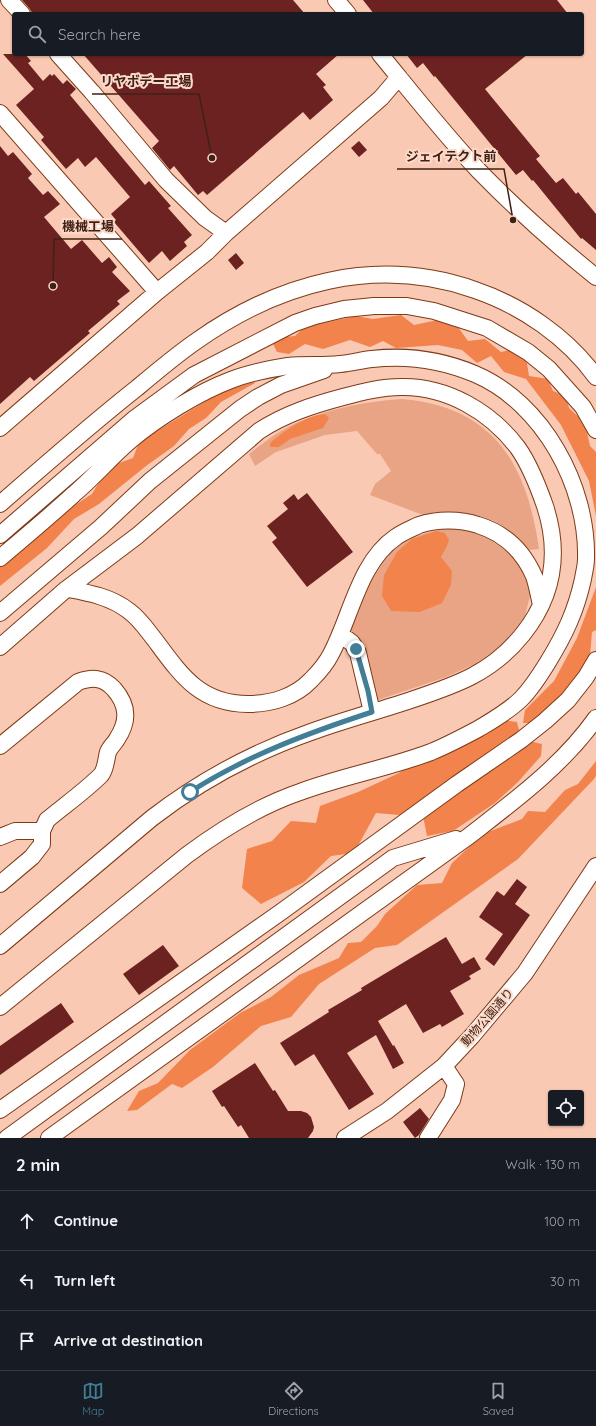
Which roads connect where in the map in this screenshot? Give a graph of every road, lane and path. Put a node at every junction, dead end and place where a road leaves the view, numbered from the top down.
1 (9, 0) edge
2 (336, 0) edge
3 (20, 12) edge
4 (346, 12) edge
5 (60, 56) edge
6 (382, 56) edge
7 (399, 77) junction
8 (0, 113) edge
9 (226, 233) junction
10 (596, 277) edge
11 (157, 292) junction
12 (341, 364) junction
13 (194, 375) junction
14 (596, 378) edge
15 (105, 413) junction
16 (0, 428) edge
17 (596, 430) edge
18 (0, 504) edge
19 (0, 535) edge
20 (0, 558) edge
21 (68, 589) junction
22 (542, 605) junction
23 (0, 614) edge
24 (340, 634) junction
25 (0, 648) edge
26 (596, 660) edge
27 (372, 712) junction
28 (596, 718) edge
29 (0, 746) edge
30 (42, 831) junction
31 (469, 836) junction
32 (0, 837) edge
33 (596, 866) edge
34 (0, 884) edge
35 (0, 946) edge
36 (0, 1007) edge
37 (444, 1066) junction
38 (0, 1110) edge
39 (8, 1138) edge
40 (49, 1138) edge
41 (345, 1138) edge
42 (428, 1138) edge

1 - 3 street
2 - 4 street
5 - 9 street
6 - 7 street
7 - 9 street
7 - 10 street
8 - 11 street
9 - 11 street
11 - 16 street
12 - 20 street
12 - 23 street
12 - 36 street
13 - 15 street
13 - 17 street
13 - 19 street
14 - 15 street
15 - 18 street
21 - 22 street
21 - 24 street
21 - 25 street
22 - 24 street
22 - 27 street
24 - 27 street
26 - 38 street
27 - 35 street
28 - 31 street
29 - 30 street
30 - 32 street
30 - 34 street
31 - 39 street
31 - 40 street
33 - 37 street, 動物公園通り
37 - 41 street, 動物公園通り
37 - 42 street

